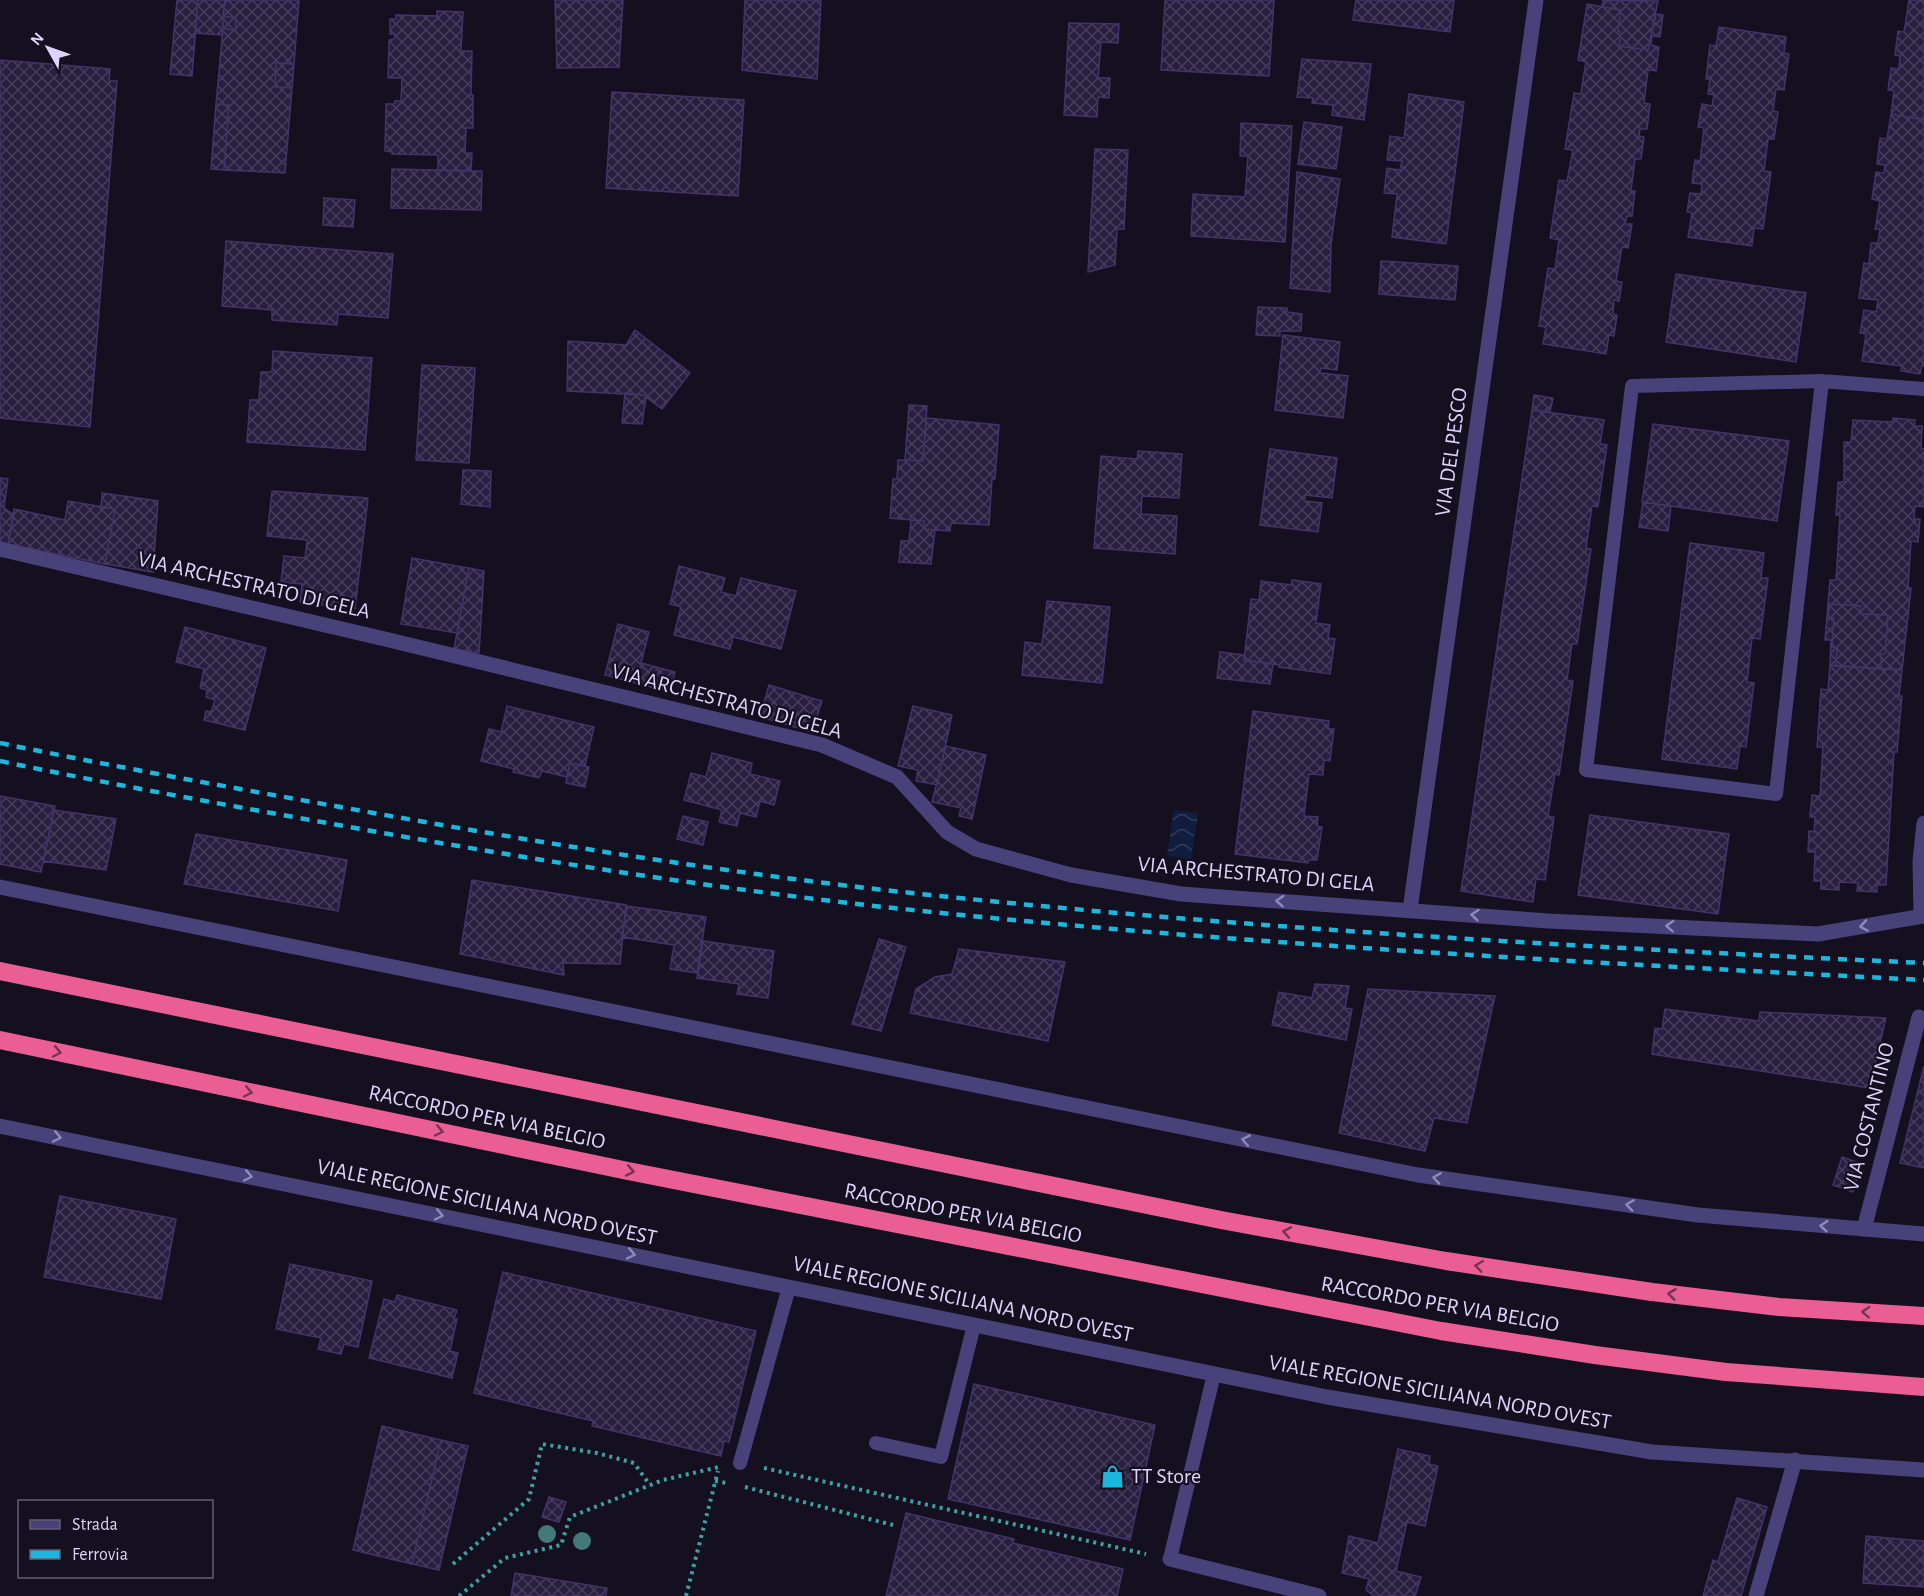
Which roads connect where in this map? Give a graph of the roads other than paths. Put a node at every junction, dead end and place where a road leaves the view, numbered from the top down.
1 (1536, 0) edge
2 (1822, 381) junction
3 (1924, 389) edge
4 (0, 549) edge
5 (1924, 823) edge
6 (0, 887) edge
7 (1410, 910) junction
8 (1923, 916) edge
9 (0, 971) edge
10 (1919, 1017) dead end
11 (0, 1040) edge
12 (0, 1126) edge
13 (1864, 1229) junction
14 (1924, 1234) edge
15 (789, 1287) junction
16 (1924, 1316) edge
17 (974, 1325) junction
18 (1214, 1374) junction
19 (1924, 1387) edge
20 (876, 1443) dead end
21 (1795, 1460) junction
22 (740, 1463) road end
23 (1924, 1470) edge
24 (1170, 1559) joint
25 (1319, 1596) edge
26 (1756, 1596) edge

1 - 7 street, VIA DEL PESCO
2 - 2 lane
2 - 3 lane
7 -> 4 street, VIA ARCHESTRATO DI GELA
5 - 8 street
13 -> 6 street
8 -> 7 street, VIA ARCHESTRATO DI GELA
16 -> 9 highway, RACCORDO PER VIA BELGIO
10 - 13 street, VIA COSTANTINO
11 -> 19 highway, RACCORDO PER VIA BELGIO
12 -> 15 street, VIALE REGIONE SICILIANA NORD OVEST
13 - 14 street
15 - 17 street, VIALE REGIONE SICILIANA NORD OVEST
15 - 22 lane
17 - 18 street, VIALE REGIONE SICILIANA NORD OVEST
17 - 20 lane
18 - 21 street, VIALE REGIONE SICILIANA NORD OVEST
18 - 24 lane
21 - 23 street, VIALE REGIONE SICILIANA NORD OVEST
21 - 26 street
24 - 25 street

